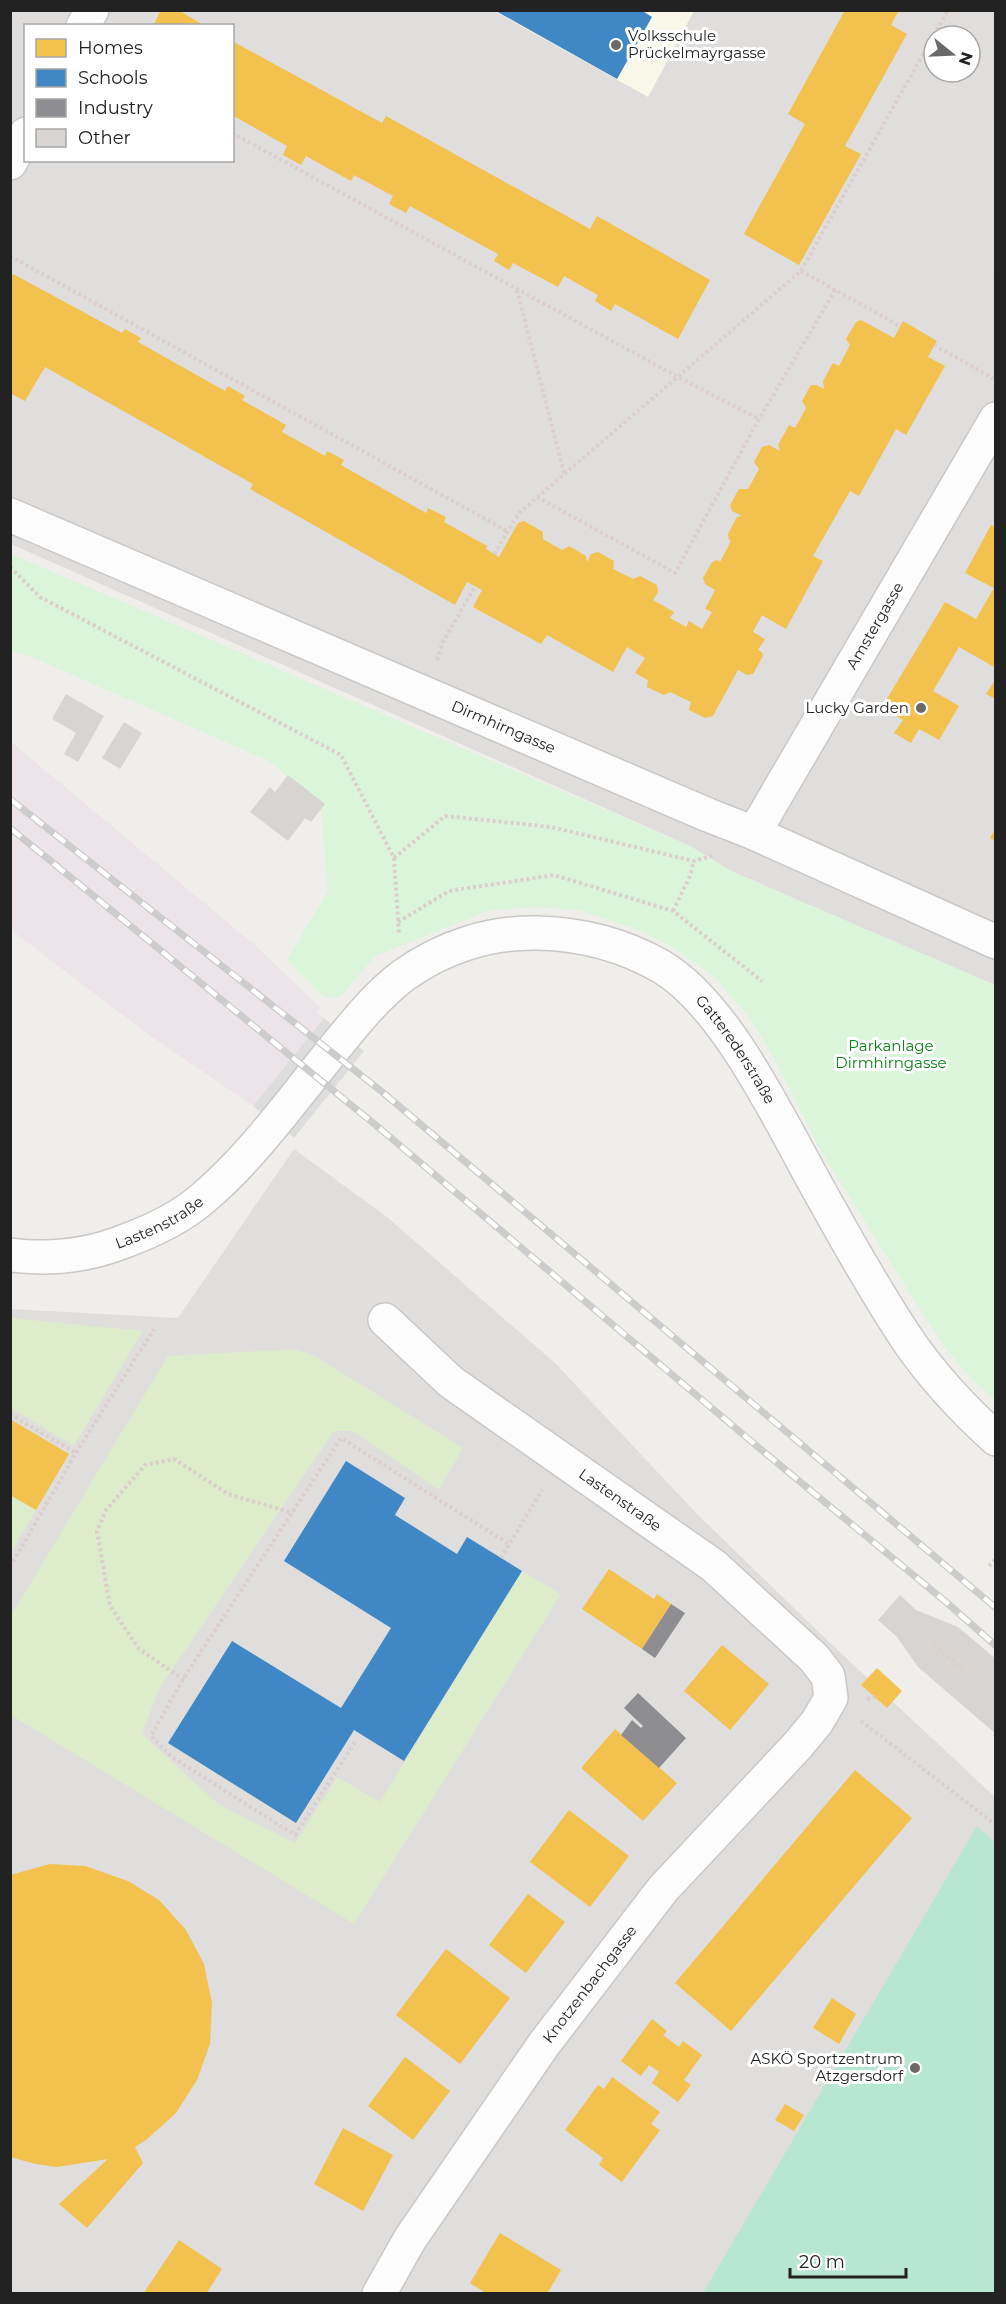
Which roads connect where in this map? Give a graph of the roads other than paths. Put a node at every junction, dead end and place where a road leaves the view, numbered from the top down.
1 (92, 10) edge
2 (85, 24) edge
3 (24, 138) edge
4 (10, 163) edge
5 (996, 419) edge
6 (10, 515) edge
7 (754, 833) junction
8 (996, 942) edge
9 (345, 1035) joint
10 (10, 1255) edge
11 (385, 1320) dead end
12 (996, 1439) edge
13 (831, 1698) joint
14 (379, 2294) edge

1 - 2 street
3 - 4 street
5 - 7 street, Amstergasse
6 - 7 street, Dirmhirngasse
7 - 8 street, Dirmhirngasse
9 - 10 street, Lastenstraße
9 - 12 street, Gatterederstraße
11 - 13 street, Lastenstraße
13 - 14 street, Knotzenbachgasse

